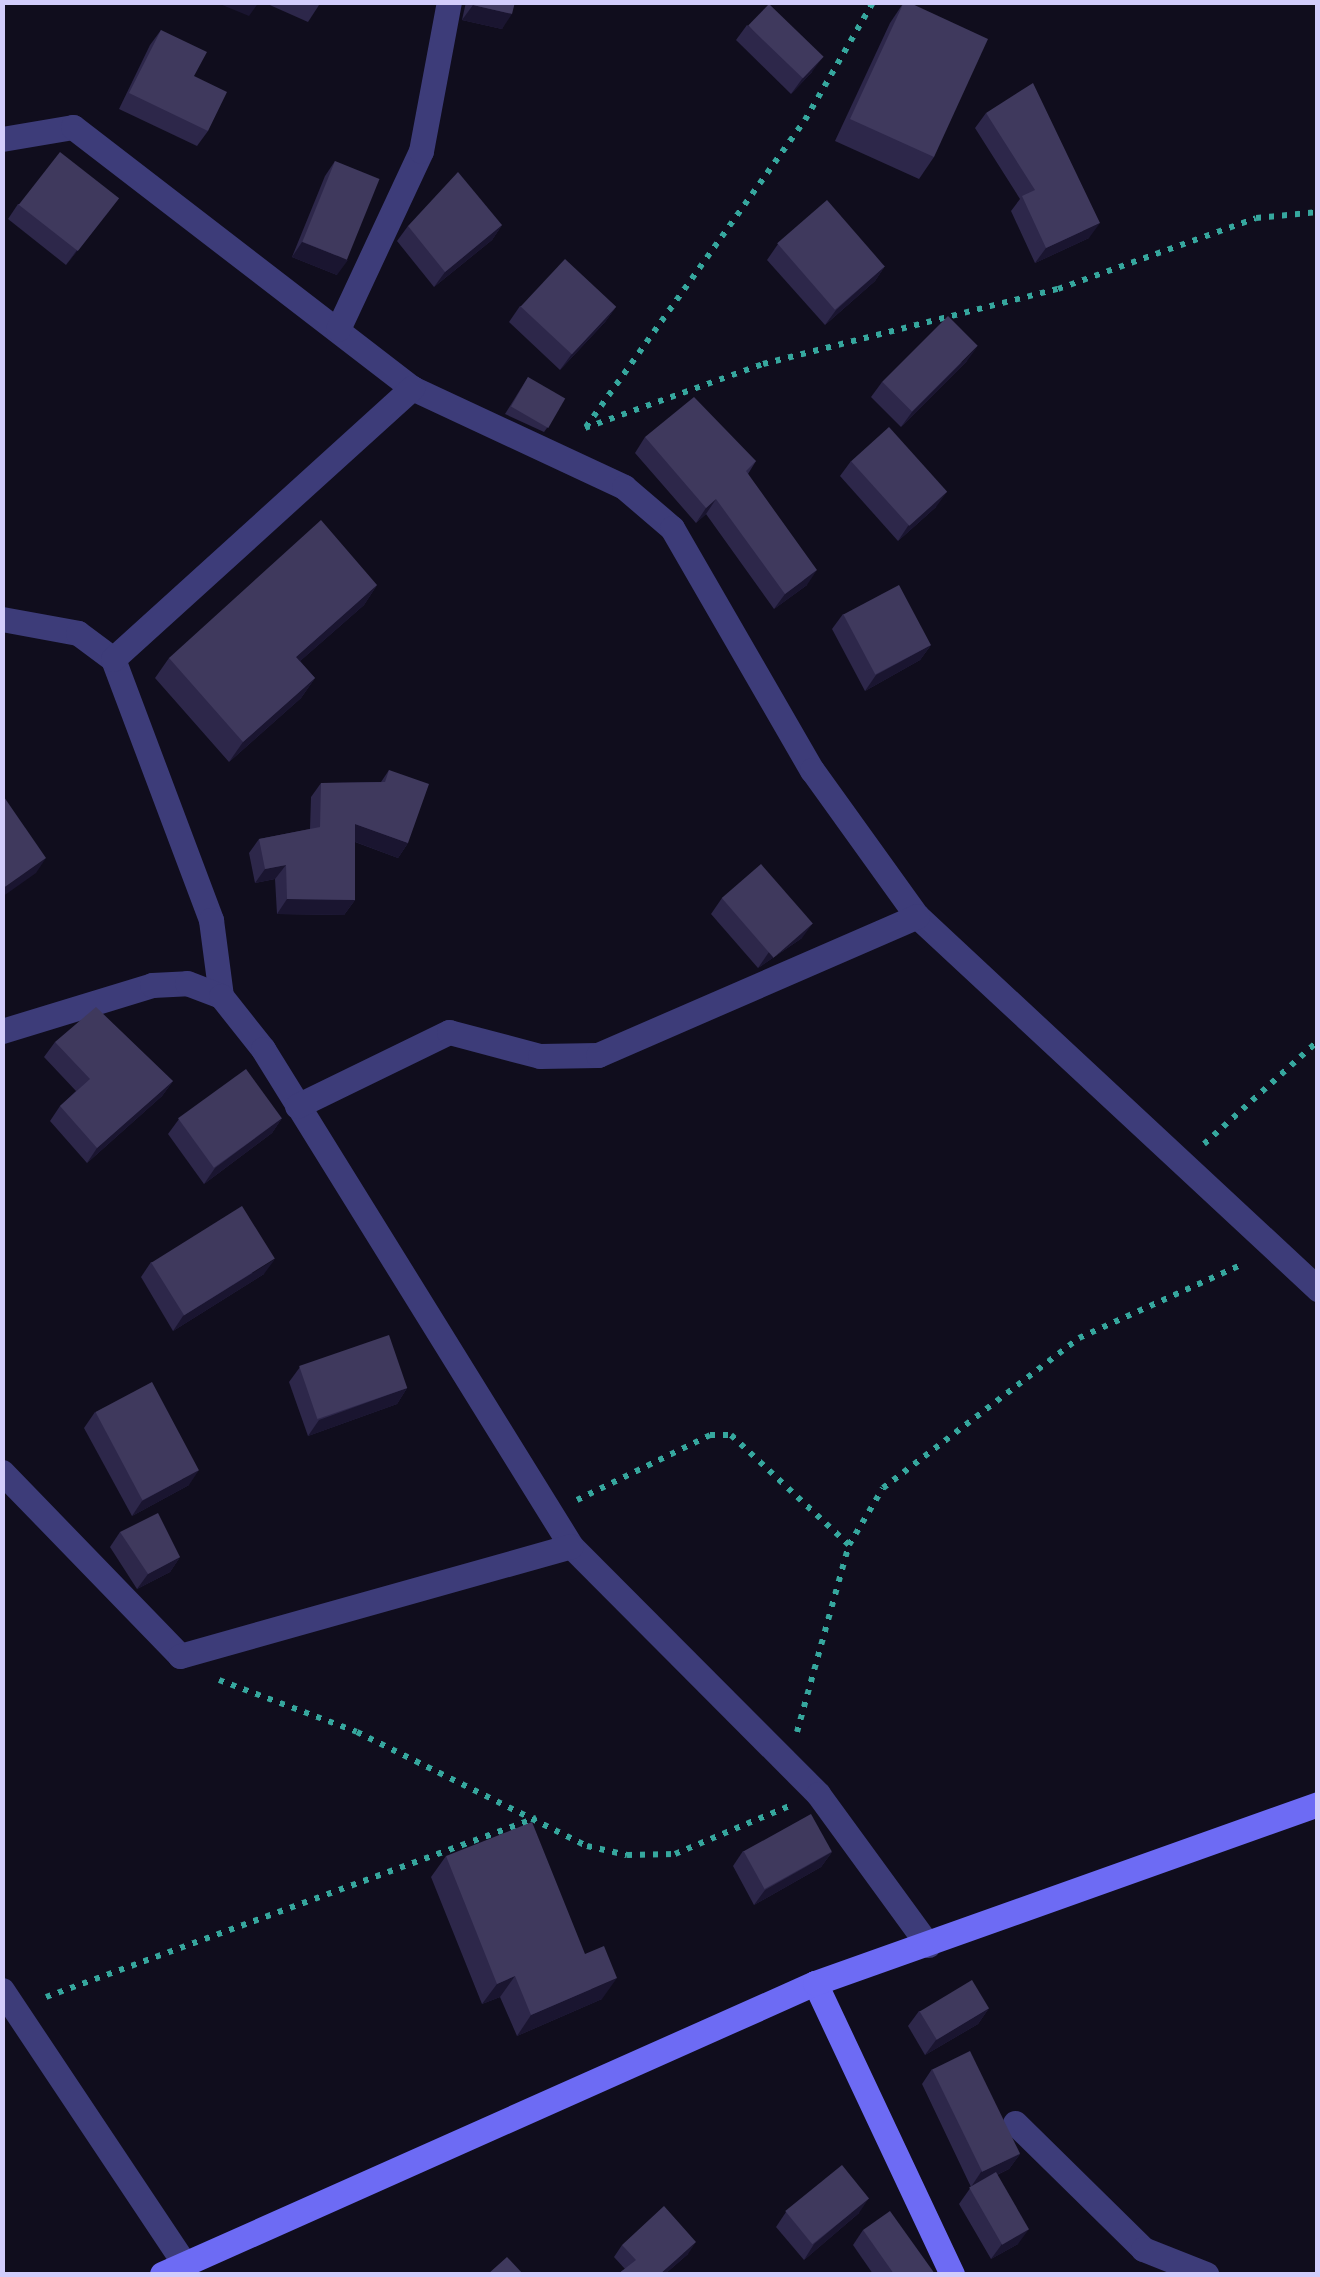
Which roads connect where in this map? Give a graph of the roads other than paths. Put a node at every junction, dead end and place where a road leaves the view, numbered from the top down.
1 (449, 2) edge
2 (2, 139) edge
3 (338, 328) junction
4 (412, 388) junction
5 (2, 619) edge
6 (113, 659) junction
7 (918, 916) junction
8 (221, 996) junction
9 (2, 1031) edge
10 (297, 1106) junction
11 (1318, 1289) edge
12 (2, 1472) edge
13 (571, 1546) junction
14 (1318, 1804) edge
15 (928, 1946) junction
16 (816, 1983) junction
17 (6, 2000) edge
18 (1015, 2123) dead end
19 (173, 2269) edge
20 (952, 2274) edge
21 (1206, 2274) edge

1 - 3 street
2 - 3 street
3 - 4 street
4 - 6 street
4 - 7 street
5 - 6 street
6 - 8 street
7 - 10 street
7 - 11 street
8 - 9 street
8 - 10 street
10 - 13 street
12 - 13 street
13 - 15 street
14 - 15 street
15 - 16 street
16 - 19 street
16 - 20 street
17 - 19 street
18 - 21 street

